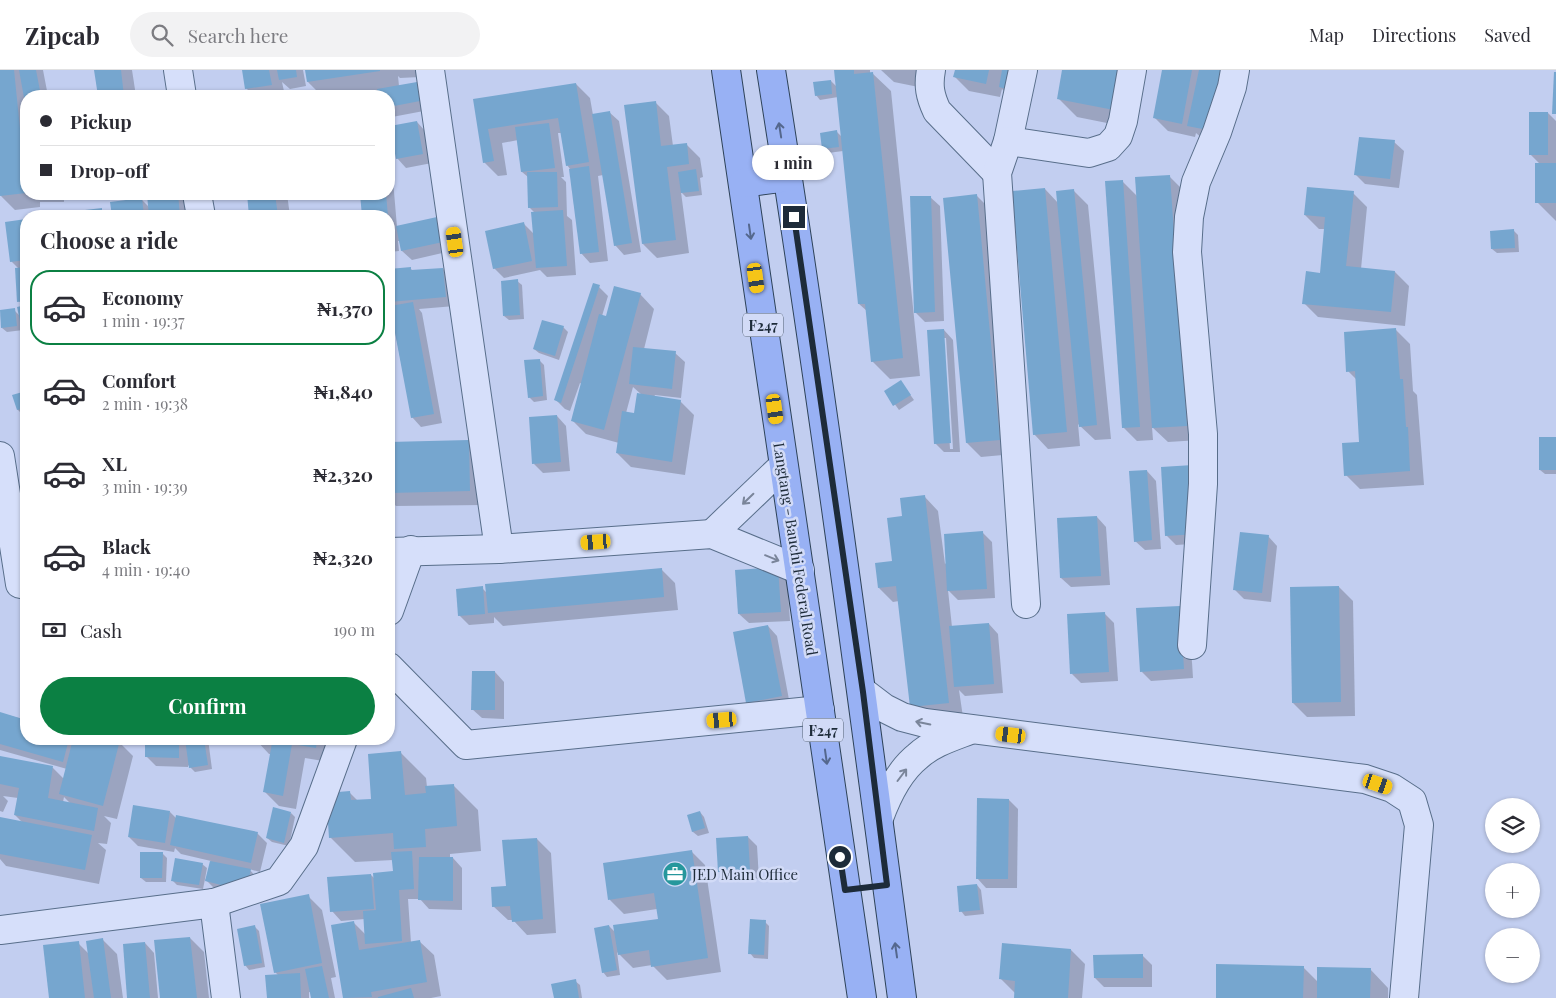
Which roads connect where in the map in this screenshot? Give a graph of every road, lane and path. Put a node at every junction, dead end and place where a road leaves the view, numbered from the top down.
1 (178, 70) edge
2 (430, 70) edge
3 (726, 70) edge
4 (771, 70) edge
5 (931, 70) edge
6 (1024, 70) edge
7 (1132, 70) edge
8 (1235, 70) edge
9 (181, 90) edge
10 (1008, 141) junction
11 (997, 173) junction
12 (788, 177) junction
13 (743, 184) junction
14 (0, 456) edge
15 (783, 466) junction
16 (712, 534) junction
17 (499, 548) junction
18 (400, 551) edge
19 (800, 570) junction
20 (395, 579) edge
21 (16, 585) edge
22 (1026, 604) dead end
23 (1192, 644) dead end
24 (395, 673) edge
25 (863, 692) junction
26 (820, 710) junction
27 (971, 730) junction
28 (340, 745) edge
29 (879, 818) junction
30 (887, 885) junction
31 (845, 890) junction
32 (214, 903) junction
33 (0, 930) edge
34 (226, 998) edge
35 (862, 998) edge
36 (902, 998) edge
37 (1404, 998) edge

1 - 9 street
2 - 17 street
3 - 13 main road, Langtang - Bauchi Federal Road / F247
12 -> 4 main road
5 - 11 street
6 - 10 street
7 - 10 street
8 - 23 street
10 - 11 street
11 - 22 street
12 - 13 main road
12 - 25 main road
13 -> 15 main road, Langtang - Bauchi Federal Road / F247
14 - 21 street
15 -> 16 street
15 - 19 main road, Langtang - Bauchi Federal Road / F247
16 - 17 street
16 -> 19 street
17 - 18 street
18 - 20 street
19 - 26 main road, Langtang - Bauchi Federal Road / F247
24 - 26 street
27 -> 25 street
25 - 29 main road
26 -> 31 main road, Langtang - Bauchi Federal Road / F247
29 -> 27 street
27 - 37 street
28 - 32 street
29 - 30 main road
30 - 31 main road
36 -> 30 main road
31 - 35 main road, Langtang - Bauchi Federal Road / F247
32 - 33 street
32 - 34 street

